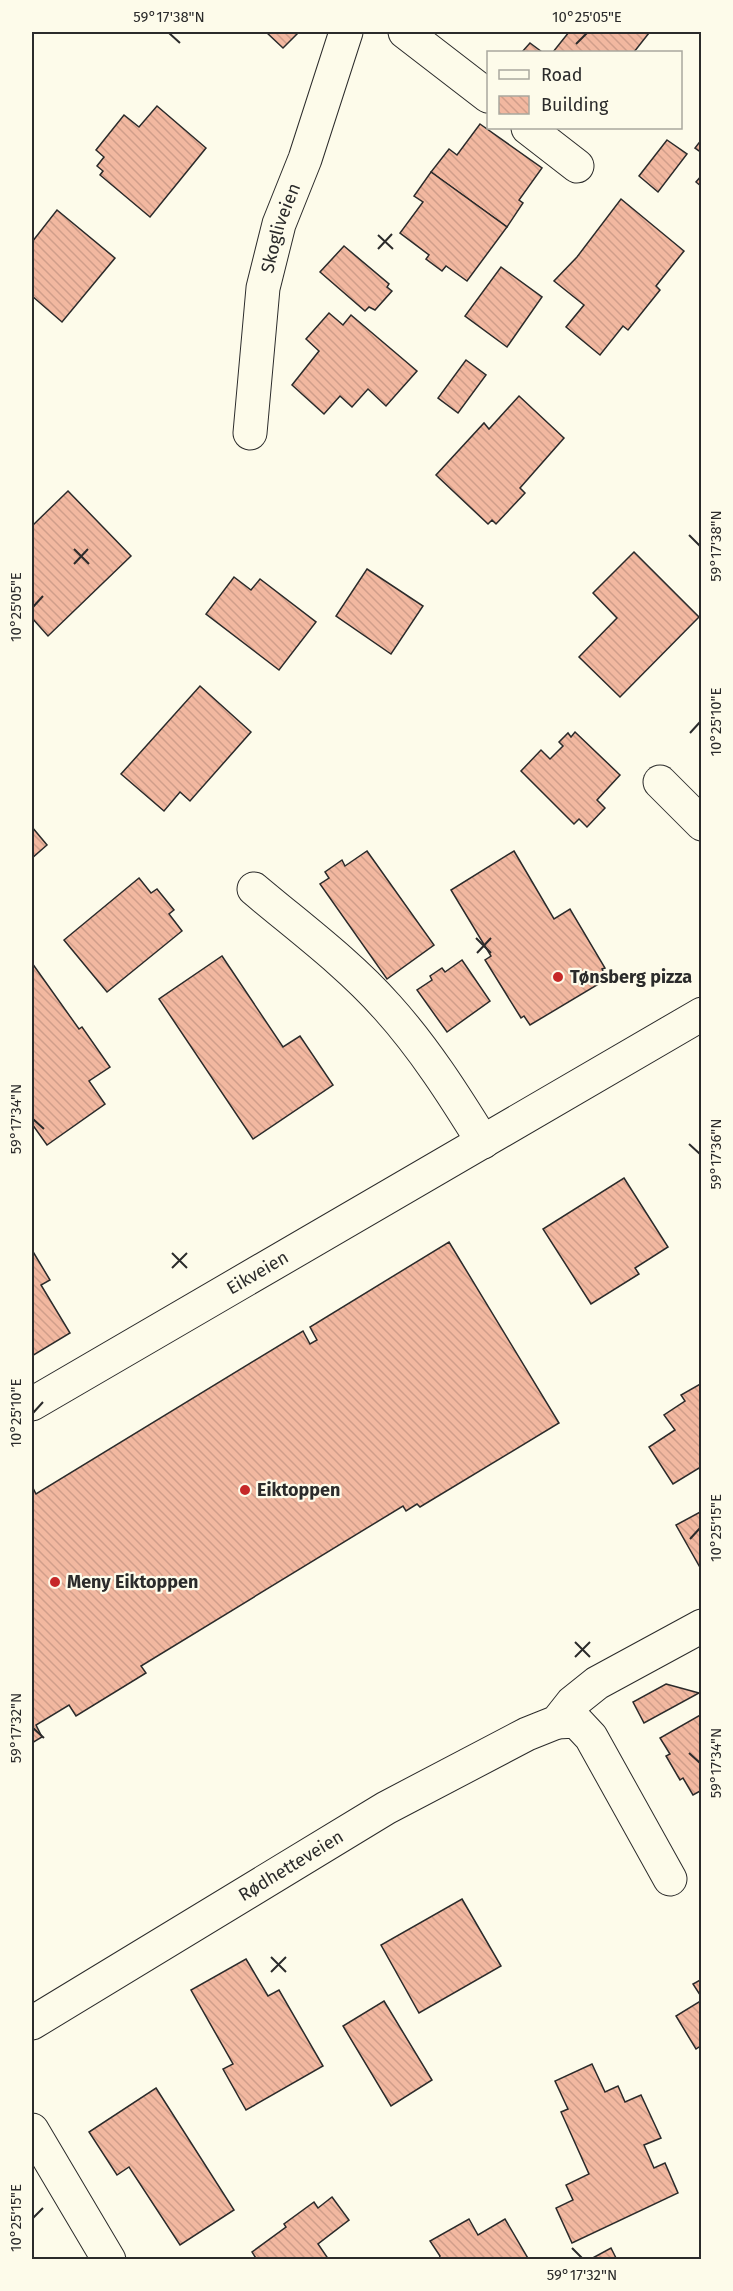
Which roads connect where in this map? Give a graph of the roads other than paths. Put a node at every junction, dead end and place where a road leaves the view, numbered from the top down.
1 (346, 32) edge
2 (405, 32) edge
3 (487, 94) edge
4 (529, 129) edge
5 (577, 165) dead end
6 (250, 433) dead end
7 (660, 782) dead end
8 (702, 824) edge
9 (254, 888) dead end
10 (702, 1014) edge
11 (483, 1142) junction
12 (32, 1404) edge
13 (702, 1626) edge
14 (558, 1722) junction
15 (670, 1879) dead end
16 (32, 2023) edge
17 (32, 2130) edge
18 (109, 2259) edge

1 - 6 street, Skogliveien
2 - 3 street
4 - 5 street
7 - 8 street
9 - 11 street
10 - 11 street, Eikveien
11 - 12 street, Eikveien
13 - 14 street, Rødhetteveien
14 - 15 street
14 - 16 street, Rødhetteveien
17 - 18 street

